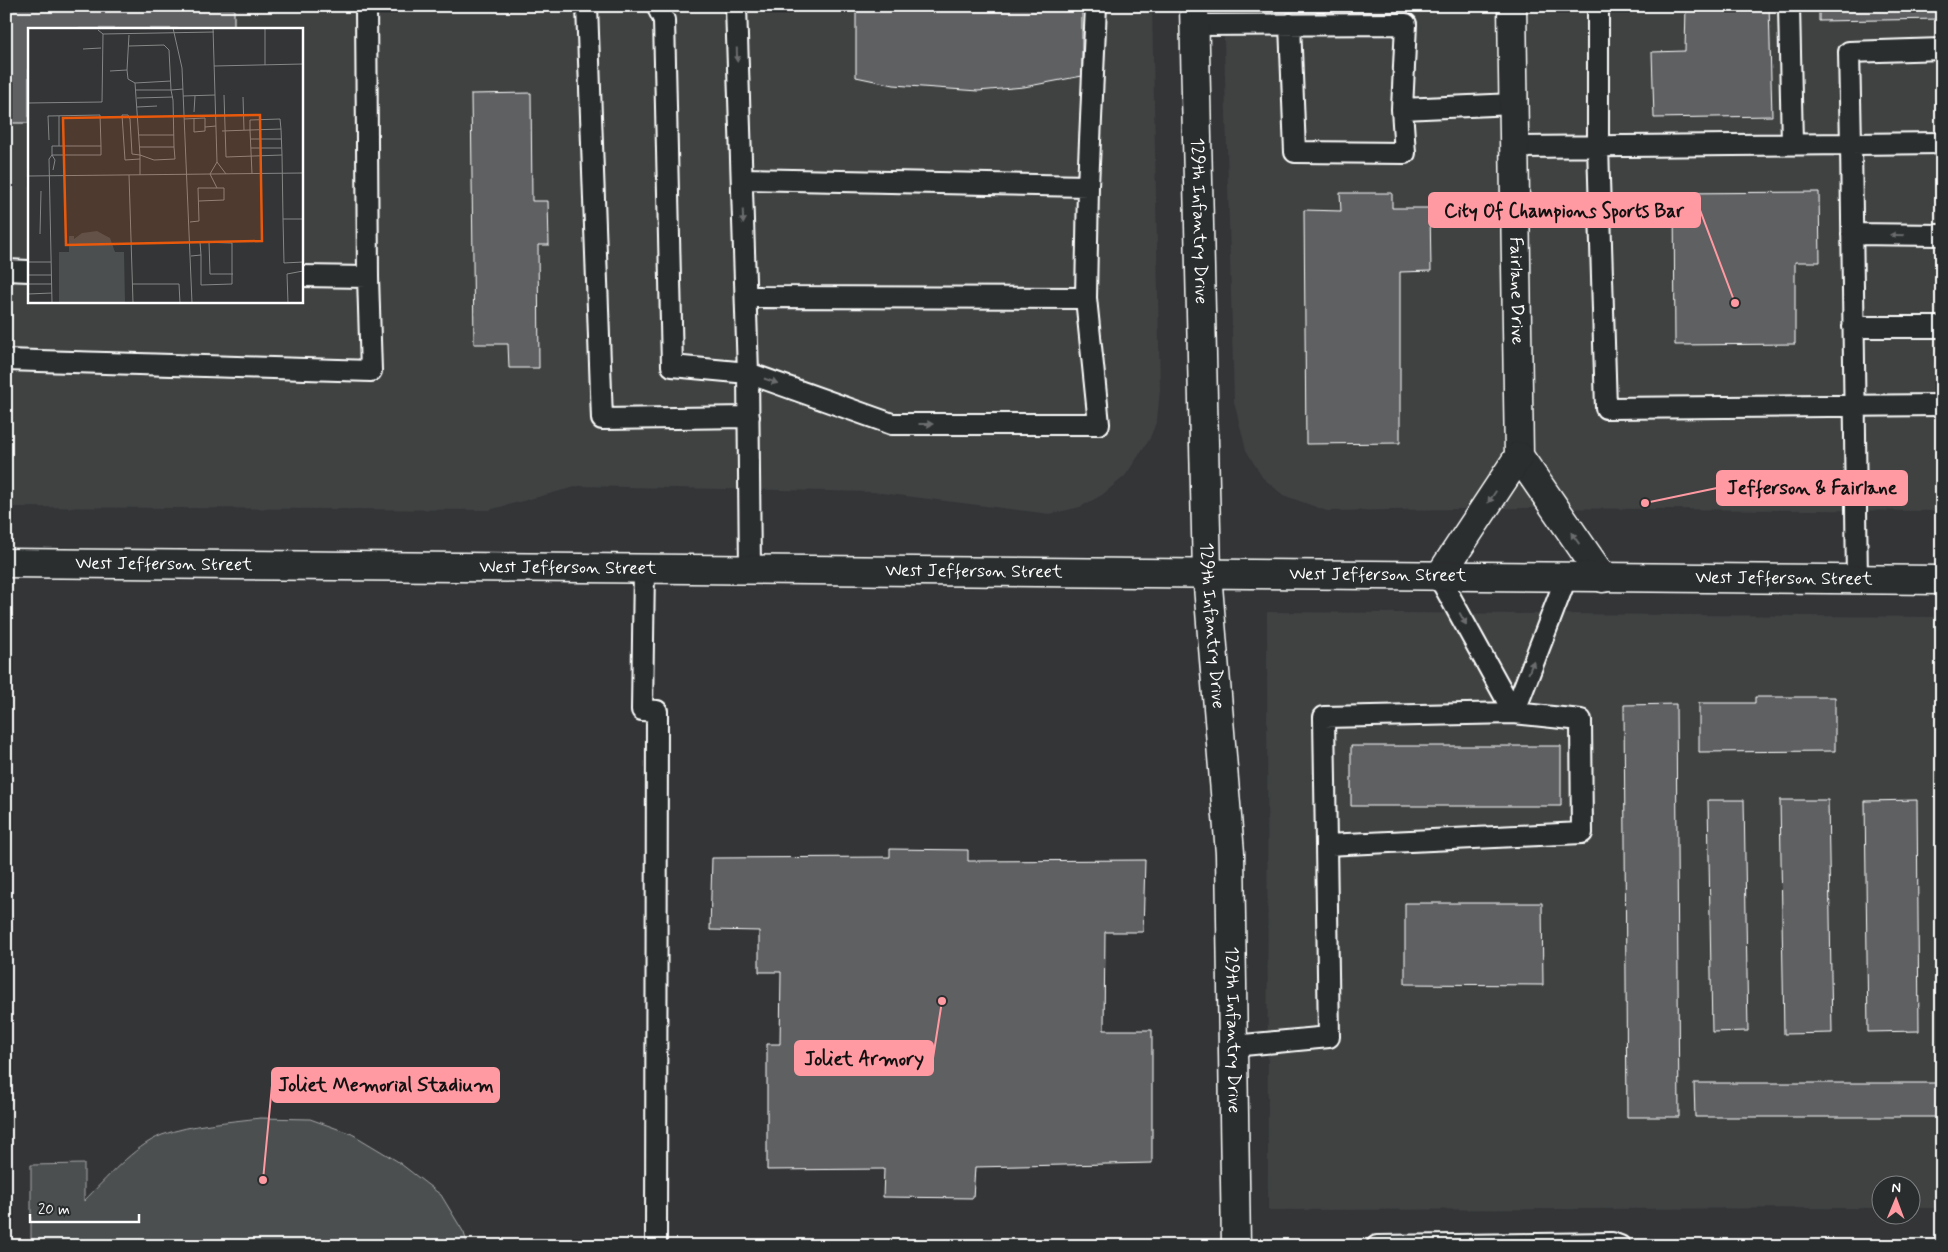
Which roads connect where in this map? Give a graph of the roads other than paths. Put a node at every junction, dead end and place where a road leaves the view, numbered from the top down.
1 (366, 6) edge
2 (587, 6) edge
3 (657, 6) edge
4 (736, 6) edge
5 (1096, 6) edge
6 (1512, 6) edge
7 (1598, 6) edge
8 (1789, 6) edge
9 (1194, 16) edge
10 (1290, 24) junction
11 (1942, 48) edge
12 (1514, 104) junction
13 (1402, 108) junction
14 (1942, 143) edge
15 (1792, 144) junction
16 (1851, 144) junction
17 (1598, 146) junction
18 (1514, 148) junction
19 (742, 179) junction
20 (1088, 186) junction
21 (1852, 234) junction
22 (1942, 235) edge
23 (6, 270) edge
24 (28, 270) edge
25 (302, 276) edge
26 (368, 277) junction
27 (746, 298) junction
28 (1086, 298) junction
29 (1853, 326) junction
30 (1942, 327) edge
31 (6, 360) edge
32 (748, 373) junction
33 (1942, 405) edge
34 (1854, 406) junction
35 (749, 417) junction
36 (1519, 456) junction
37 (6, 563) edge
38 (644, 569) junction
39 (750, 570) junction
40 (1207, 574) junction
41 (1439, 577) junction
42 (1566, 578) junction
43 (1603, 578) junction
44 (1857, 580) junction
45 (1942, 580) edge
46 (1514, 713) junction
47 (1326, 845) junction
48 (1233, 1046) junction
49 (656, 1246) edge
50 (1236, 1246) edge
51 (1377, 1246) edge
52 (1420, 1246) edge
53 (1620, 1246) edge

1 - 26 lane
2 - 35 lane
3 - 32 lane
4 -> 19 lane
5 - 20 lane
6 - 12 street, Fairlane Drive
7 - 17 lane
8 - 15 lane
9 - 10 lane
9 - 40 street, 129th Infantry Drive
10 - 13 lane
10 - 13 lane
11 - 16 lane
12 - 13 lane
12 - 18 street, Fairlane Drive
14 - 16 lane
15 - 16 lane
15 - 17 lane
16 - 21 lane
17 - 18 lane
17 - 34 lane
18 - 36 street, Fairlane Drive
19 - 20 lane
19 -> 27 lane
20 - 28 lane
22 -> 21 lane
21 - 29 lane
23 - 24 lane
25 - 26 lane
26 - 31 lane
27 - 28 lane
27 - 32 lane
32 -> 28 lane
29 - 30 lane
29 - 34 lane
32 - 35 lane
33 - 34 lane
34 - 44 lane
35 - 39 lane
36 -> 41 street
43 -> 36 street
37 - 38 street, West Jefferson Street
38 - 39 street, West Jefferson Street
38 - 49 lane
39 - 40 street, West Jefferson Street
40 - 41 street, West Jefferson Street
40 - 48 street, 129th Infantry Drive
41 - 42 street, West Jefferson Street
41 -> 46 lane
42 - 43 street, West Jefferson Street
46 -> 42 lane
43 - 44 street, West Jefferson Street
44 - 45 street, West Jefferson Street
46 - 47 lane
46 - 47 lane
47 - 48 lane
48 - 50 street, 129th Infantry Drive
51 - 52 lane
52 - 53 lane

